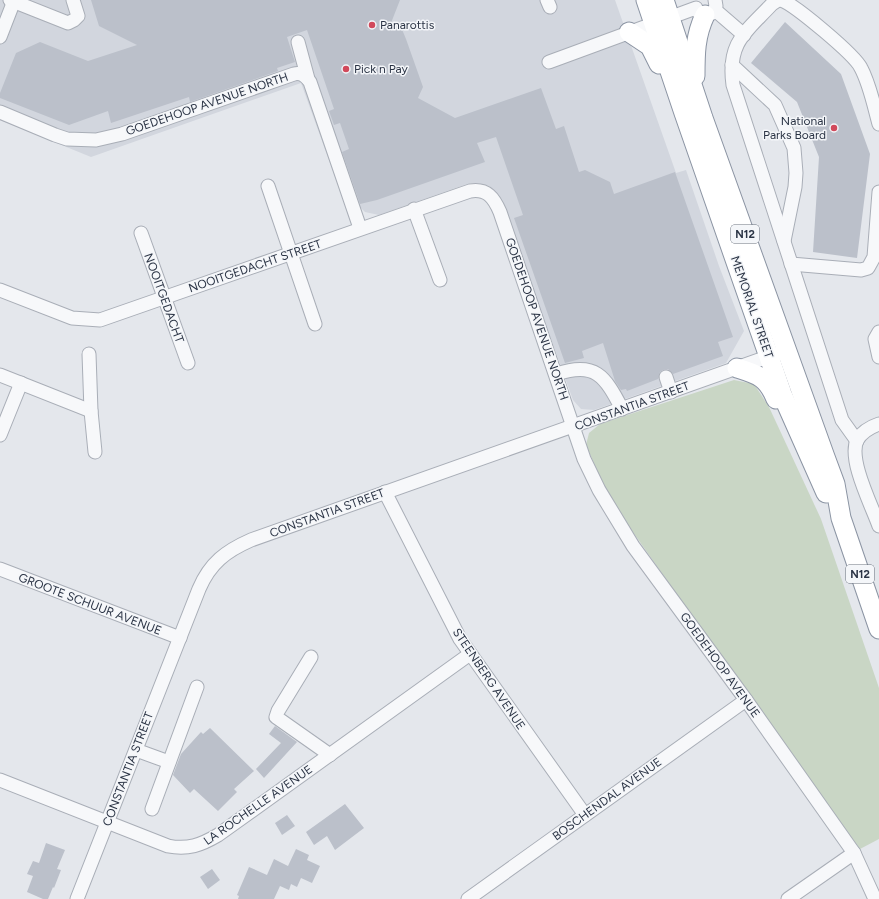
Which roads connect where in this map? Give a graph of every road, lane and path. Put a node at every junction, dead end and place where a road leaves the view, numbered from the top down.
1 (74, 0) edge
2 (646, 0) edge
3 (778, 0) edge
4 (781, 0) edge
5 (12, 1) edge
6 (705, 7) edge
7 (663, 13) edge
8 (629, 32) junction
9 (1, 33) edge
10 (744, 35) junction
11 (298, 42) dead end
12 (549, 62) dead end
13 (732, 66) junction
14 (308, 79) junction
15 (696, 98) junction
16 (2, 113) edge
17 (684, 113) junction
18 (879, 124) edge
19 (268, 186) dead end
20 (879, 192) edge
21 (414, 209) junction
22 (500, 212) joint
23 (360, 228) junction
24 (141, 233) dead end
25 (784, 242) junction
26 (290, 253) junction
27 (791, 264) junction
28 (440, 280) dead end
29 (0, 290) edge
30 (164, 298) junction
31 (315, 324) dead end
32 (879, 332) edge
33 (778, 353) junction
34 (89, 354) dead end
35 (879, 357) edge
36 (188, 363) dead end
37 (737, 368) junction
38 (556, 374) junction
39 (0, 375) edge
40 (666, 377) dead end
41 (21, 383) junction
42 (671, 392) junction
43 (622, 409) junction
44 (91, 411) junction
45 (879, 424) edge
46 (574, 426) junction
47 (0, 435) edge
48 (857, 441) junction
49 (95, 452) dead end
50 (818, 475) junction
51 (385, 492) junction
52 (841, 518) junction
53 (879, 526) edge
54 (0, 569) edge
55 (879, 629) edge
56 (180, 638) junction
57 (470, 654) junction
58 (310, 657) dead end
59 (197, 687) dead end
60 (746, 700) junction
61 (136, 750) junction
62 (330, 755) junction
63 (170, 762) junction
64 (0, 780) edge
65 (152, 809) dead end
66 (585, 815) junction
67 (107, 823) junction
68 (854, 853) junction
69 (77, 899) edge
70 (468, 899) edge
71 (788, 899) edge
72 (875, 899) edge

1 - 5 street
2 - 7 highway, MEMORIAL STREET / N12
3 - 10 street
4 - 18 street
5 - 9 street
6 - 7 street
6 - 10 street
6 - 15 highway
7 - 8 street
7 - 15 highway, MEMORIAL STREET / N12
7 - 17 highway, MEMORIAL STREET / N12
8 - 12 street
8 - 17 highway
10 - 13 street
11 - 14 street
13 - 25 street
13 - 25 street
14 - 16 street, GOEDEHOOP AVENUE NORTH
14 - 23 street
15 - 33 highway, MEMORIAL STREET / N12
17 - 33 highway, MEMORIAL STREET / N12
19 - 26 street
20 - 27 street
21 - 22 street, NOOITGEDACHT STREET
21 - 23 street, NOOITGEDACHT STREET
21 - 28 street
22 - 38 street, GOEDEHOOP AVENUE NORTH
23 - 26 street, NOOITGEDACHT STREET
24 - 30 street, NOOITGEDACHT
25 - 27 street
26 - 30 street, NOOITGEDACHT STREET
26 - 31 street
27 - 48 street
29 - 30 street, NOOITGEDACHT STREET
30 - 36 street, NOOITGEDACHT
32 - 35 street
33 - 37 street, CONSTANTIA STREET
33 - 50 highway, MEMORIAL STREET / N12
33 - 52 highway, MEMORIAL STREET / N12
34 - 44 street
37 - 42 street, CONSTANTIA STREET
37 - 50 highway
38 - 43 street
38 - 46 street, GOEDEHOOP AVENUE NORTH
39 - 41 street
40 - 42 street
41 - 44 street
41 - 47 street
42 - 43 street, CONSTANTIA STREET
43 - 46 street, CONSTANTIA STREET
44 - 49 street
45 - 48 street
46 - 51 street, CONSTANTIA STREET
46 - 60 street, GOEDEHOOP AVENUE
48 - 53 street
50 - 52 highway, MEMORIAL STREET / N12
51 - 56 street, CONSTANTIA STREET
51 - 57 street, STEENBERG AVENUE
52 - 55 highway, MEMORIAL STREET / N12
54 - 56 street, GROOTE SCHUUR AVENUE
56 - 61 street, CONSTANTIA STREET
57 - 62 street, LA ROCHELLE AVENUE
57 - 66 street, STEENBERG AVENUE
58 - 62 street
59 - 63 street
60 - 66 street, BOSCHENDAL AVENUE
60 - 68 street, GOEDEHOOP AVENUE
61 - 63 street
61 - 67 street, CONSTANTIA STREET
62 - 67 street, LA ROCHELLE AVENUE
63 - 65 street
64 - 67 street, LA ROCHELLE AVENUE
66 - 70 street, BOSCHENDAL AVENUE
67 - 69 street, CONSTANTIA STREET
68 - 71 street
68 - 72 street, GOEDEHOOP AVENUE

